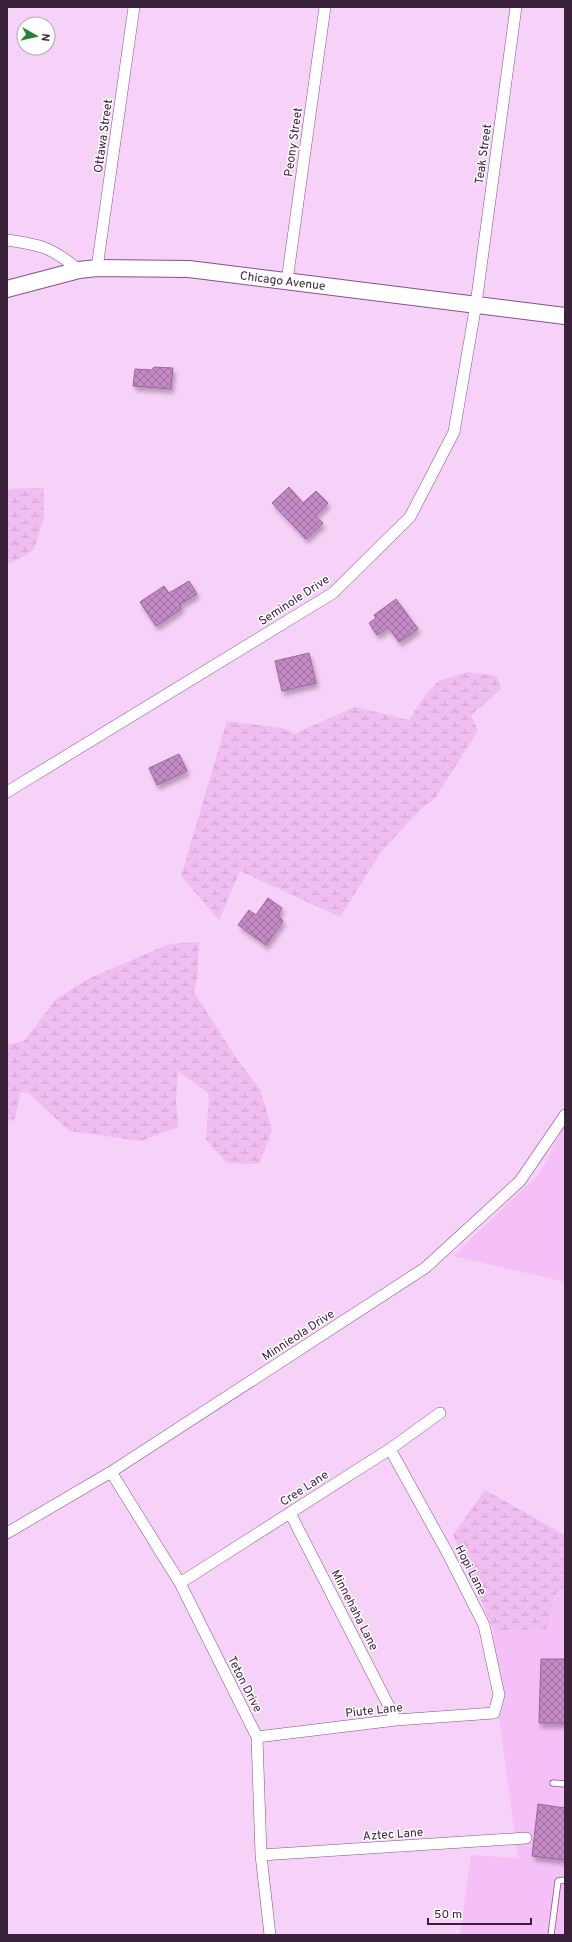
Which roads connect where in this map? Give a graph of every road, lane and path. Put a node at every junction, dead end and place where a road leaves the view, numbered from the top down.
1 (134, 7) edge
2 (325, 7) edge
3 (516, 7) edge
4 (7, 240) edge
5 (97, 268) junction
6 (79, 270) junction
7 (287, 281) junction
8 (7, 289) edge
9 (476, 304) junction
10 (565, 316) edge
11 (7, 792) edge
12 (565, 1115) edge
13 (440, 1413) dead end
14 (390, 1449) junction
15 (111, 1472) junction
16 (290, 1513) junction
17 (7, 1533) edge
18 (180, 1582) junction
19 (494, 1714) joint
20 (396, 1720) junction
21 (257, 1737) junction
22 (553, 1783) dead end
23 (565, 1784) edge
24 (526, 1838) dead end
25 (261, 1855) junction
26 (565, 1880) edge
27 (270, 1935) edge
28 (551, 1935) edge

1 - 5 street, Ottawa Street
2 - 7 street, Peony Street
3 - 9 street, Teak Street
4 - 6 street
5 - 6 street, Chicago Avenue
5 - 7 street, Chicago Avenue
6 - 8 street, Chicago Avenue
7 - 9 street, Chicago Avenue
9 - 10 street, Chicago Avenue
9 - 11 street, Seminole Drive
12 - 15 street, Minnieola Drive
13 - 14 street, Cree Lane
14 - 16 street, Cree Lane
14 - 19 street, Hopi Lane
15 - 17 street, Minnieola Drive
15 - 18 street, Teton Drive
16 - 18 street, Cree Lane
16 - 20 street, Minnehaha Lane
18 - 21 street, Teton Drive
19 - 20 street, Piute Lane
20 - 21 street, Piute Lane
21 - 25 street, Teton Drive
22 - 23 lane
24 - 25 street, Aztec Lane
25 - 27 street, Teton Drive
26 - 28 lane

